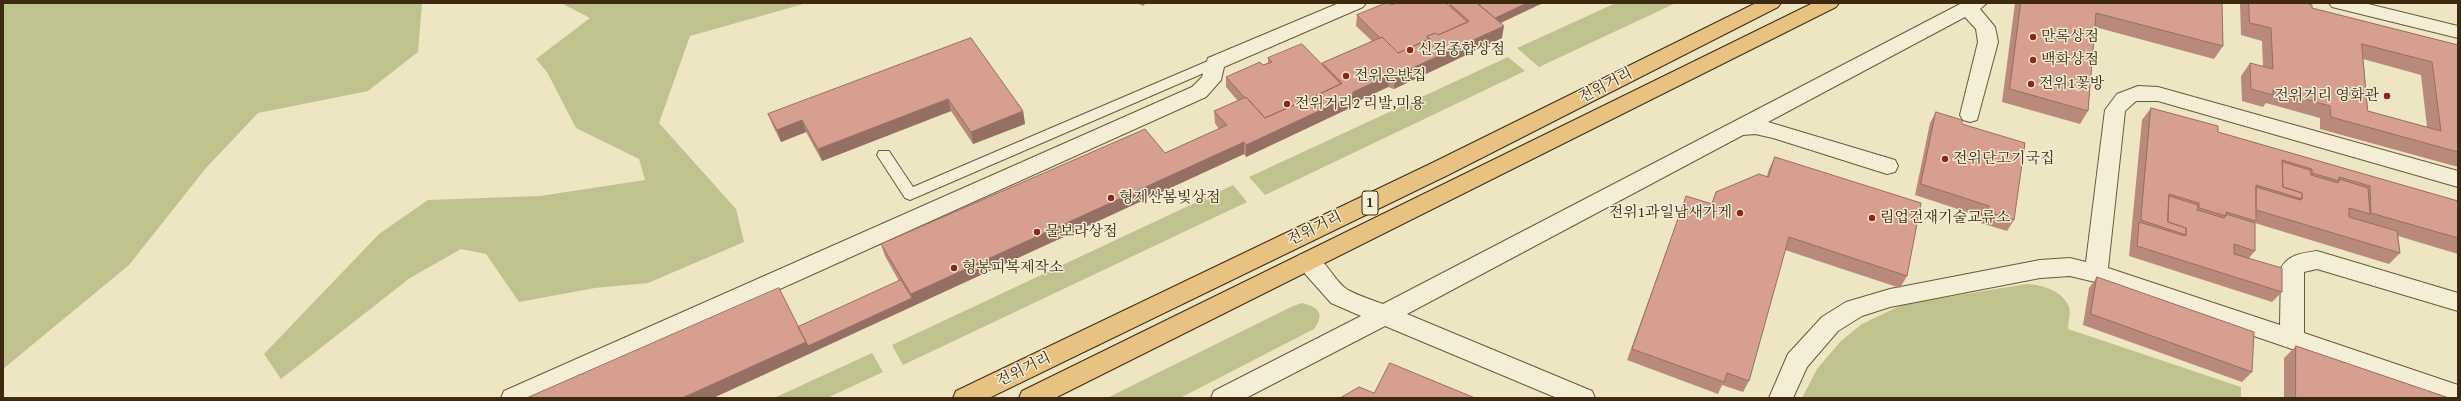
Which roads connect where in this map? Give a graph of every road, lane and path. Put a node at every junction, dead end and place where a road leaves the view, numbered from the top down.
1 (1356, 3) edge
2 (1772, 3) edge
3 (1829, 3) edge
4 (2344, 4) edge
5 (1973, 5) edge
6 (2398, 10) edge
7 (2458, 32) edge
8 (1215, 63) junction
9 (1970, 116) dead end
10 (1738, 128) junction
11 (884, 155) dead end
12 (1887, 166) dead end
13 (2458, 179) edge
14 (1307, 261) junction
15 (2096, 273) junction
16 (2458, 302) edge
17 (1384, 315) junction
18 (2292, 339) junction
19 (2458, 395) edge
20 (1234, 396) edge
21 (513, 398) edge
22 (965, 398) edge
23 (1031, 398) edge
24 (1583, 398) edge
25 (1781, 398) edge

1 - 8 street
2 - 22 main road, 전위거리 / 1
3 - 14 main road, 전위거리 / 1
4 - 6 street
5 - 9 street
5 - 10 street
6 - 7 street
8 - 11 lane
8 - 21 street
10 - 12 street
10 - 17 street
13 - 15 street
14 - 17 street
14 - 23 main road, 전위거리 / 1
15 - 18 street
15 - 25 street
16 - 18 street
17 - 20 street
17 - 24 street
18 - 19 street

